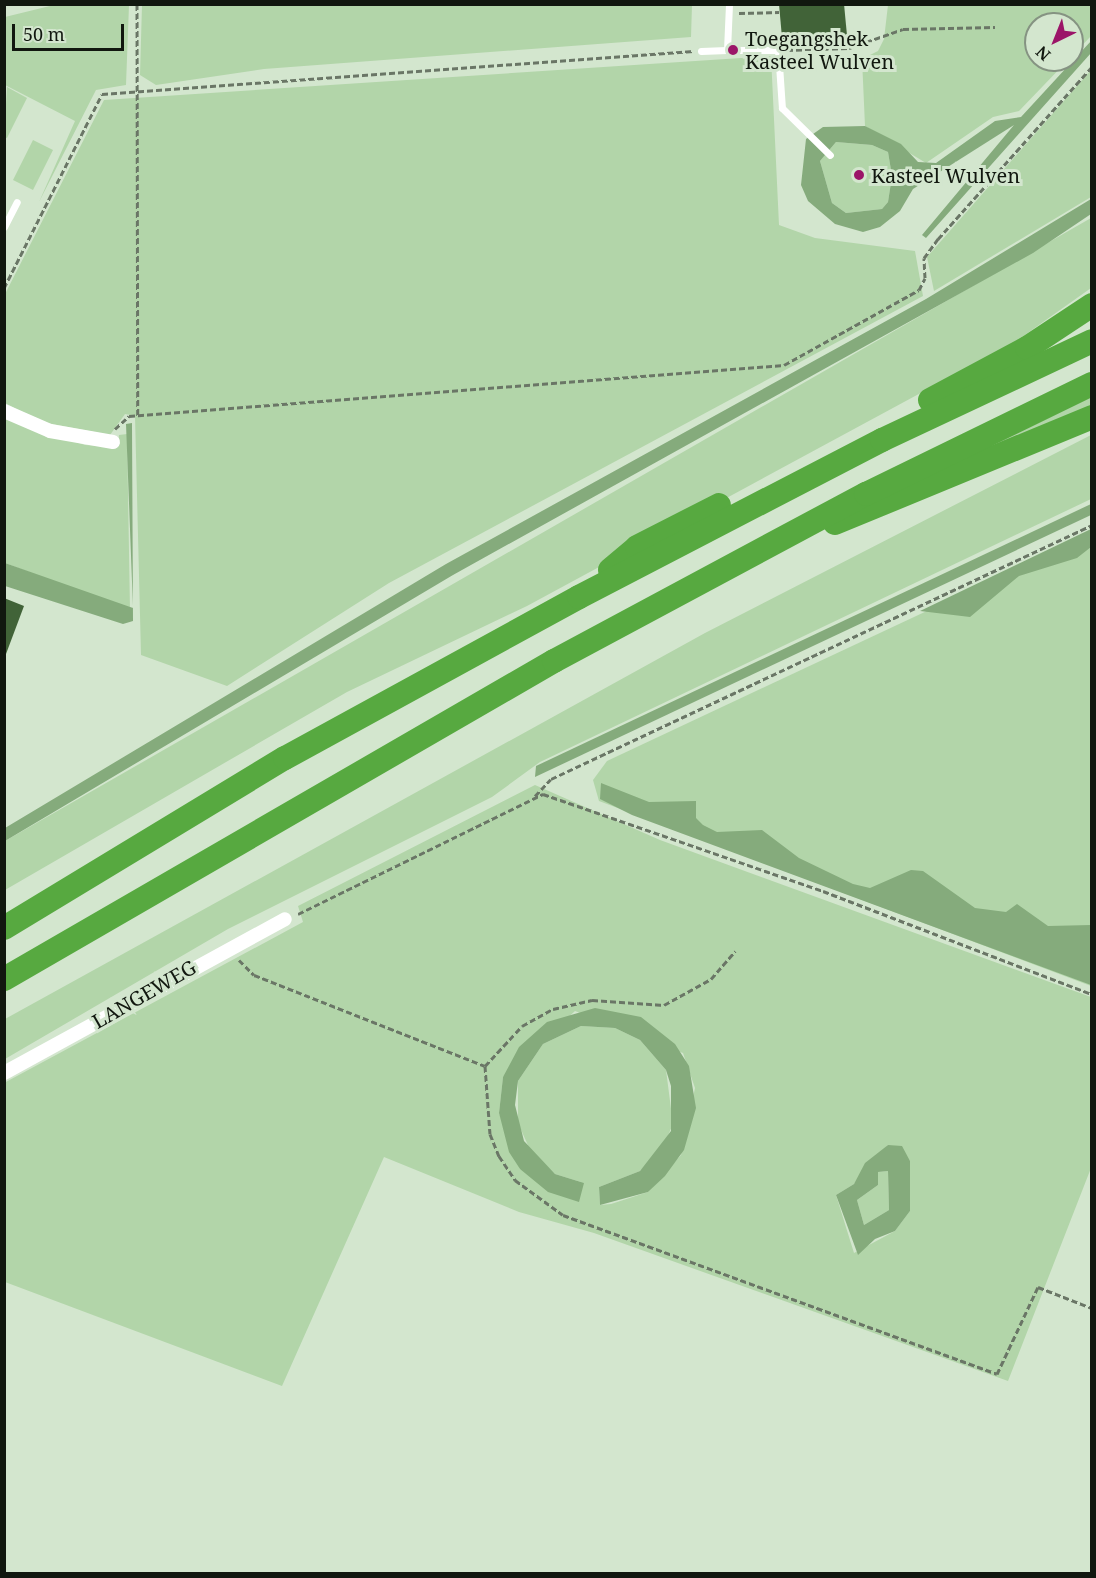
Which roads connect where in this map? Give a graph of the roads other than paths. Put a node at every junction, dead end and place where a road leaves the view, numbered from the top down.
1 (729, 4) edge
2 (727, 50) junction
3 (701, 51) road end
4 (830, 155) dead end
5 (17, 202) dead end
6 (4, 227) edge
7 (1092, 305) edge
8 (1092, 341) edge
9 (1092, 384) edge
10 (4, 411) edge
11 (1092, 417) edge
12 (113, 442) road end
13 (790, 537) junction
14 (579, 597) junction
15 (285, 920) road end
16 (4, 928) edge
17 (4, 979) edge
18 (4, 1074) edge

1 - 2 lane
2 - 3 lane
2 - 4 lane
5 - 6 lane
7 - 14 highway
8 - 14 highway
9 - 13 highway
10 - 12 street
11 - 13 highway
13 - 17 highway
14 - 16 highway
15 - 18 street, LANGEWEG

